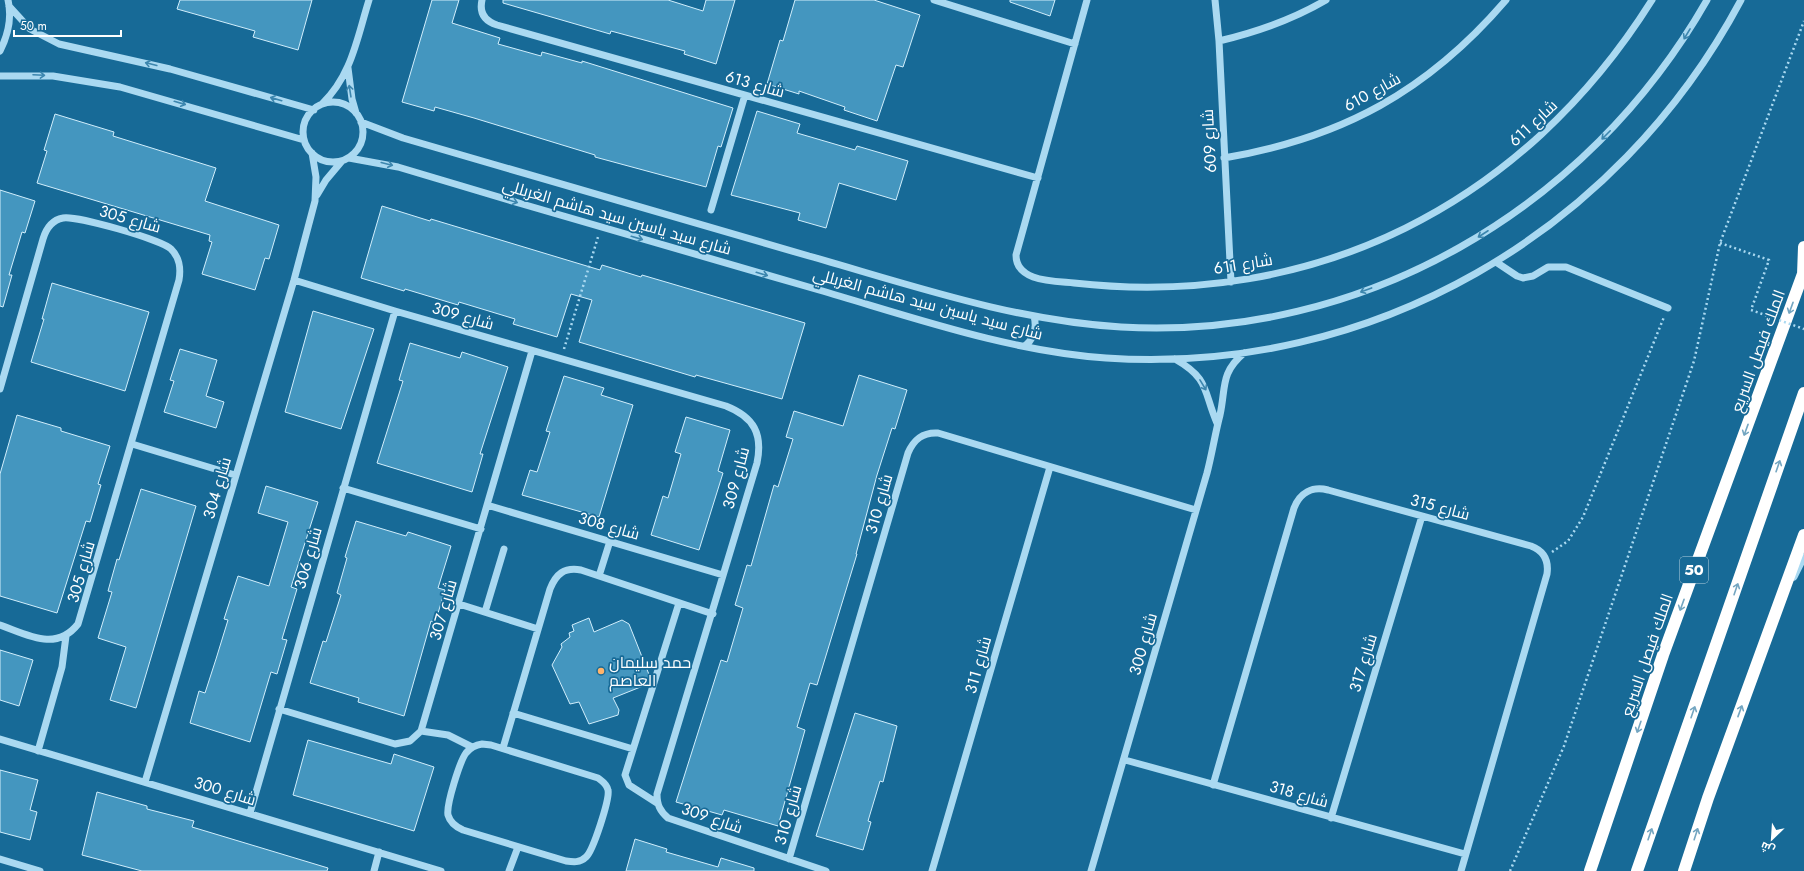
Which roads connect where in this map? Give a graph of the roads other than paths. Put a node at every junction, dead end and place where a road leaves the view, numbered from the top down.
1 (369, 0) edge
2 (482, 0) edge
3 (934, 0) edge
4 (1087, 0) edge
5 (1215, 0) edge
6 (1326, 0) edge
7 (1506, 0) edge
8 (1652, 0) edge
9 (1707, 0) edge
10 (1741, 0) edge
11 (9, 3) edge
12 (1219, 41) junction
13 (1075, 44) junction
14 (0, 51) edge
15 (348, 68) junction
16 (0, 76) edge
17 (745, 95) junction
18 (322, 105) junction
19 (314, 110) junction
20 (356, 114) junction
21 (361, 122) junction
22 (304, 140) junction
23 (312, 153) junction
24 (349, 158) junction
25 (1224, 158) junction
26 (342, 161) junction
27 (1038, 178) junction
28 (315, 201) junction
29 (711, 210) dead end
30 (1804, 247) edge
31 (1496, 262) junction
32 (1803, 273) edge
33 (294, 280) junction
34 (1231, 282) junction
35 (1668, 308) road end
36 (395, 311) junction
37 (1034, 316) junction
38 (1025, 346) junction
39 (532, 351) junction
40 (1244, 353) junction
41 (1175, 358) junction
42 (0, 389) edge
43 (1804, 392) edge
44 (1217, 423) junction
45 (132, 444) junction
46 (1050, 467) junction
47 (235, 476) junction
48 (343, 488) junction
49 (487, 505) junction
50 (1196, 510) junction
51 (1422, 516) junction
52 (481, 529) junction
53 (1804, 535) edge
54 (610, 541) junction
55 (504, 549) dead end
56 (1804, 557) edge
57 (723, 574) junction
58 (599, 576) junction
59 (679, 603) junction
60 (459, 604) junction
61 (485, 612) junction
62 (713, 614) junction
63 (0, 625) edge
64 (538, 629) junction
65 (1769, 632) junction
66 (66, 636) junction
67 (279, 709) junction
68 (513, 713) junction
69 (421, 731) junction
70 (0, 739) edge
71 (472, 747) junction
72 (503, 748) junction
73 (633, 749) junction
74 (38, 751) junction
75 (1125, 760) junction
76 (145, 782) junction
77 (1213, 785) junction
78 (657, 803) junction
79 (250, 813) junction
80 (1331, 818) junction
81 (518, 846) junction
82 (379, 852) junction
83 (1465, 854) junction
84 (0, 859) edge
85 (790, 859) junction
86 (40, 871) edge
87 (374, 871) edge
88 (441, 871) edge
89 (509, 871) edge
90 (826, 871) edge
91 (932, 871) edge
92 (1091, 871) edge
93 (1461, 871) edge
94 (1590, 871) edge
95 (1637, 871) edge
96 (1684, 871) edge

1 - 15 street
2 - 17 street, شارع 613
3 - 13 street
4 - 13 street, شارع 611
5 - 12 street, شارع 609
6 - 12 street
7 - 25 street, شارع 610
8 - 34 street, شارع 611
9 -> 37 street, شارع سيد ياسين سيد هاشم الغربللي
10 - 31 street, شارع سيد ياسين سيد هاشم الغربللي
11 - 14 street
19 -> 11 street
12 - 25 street, شارع 609
13 - 27 street, شارع 611
15 - 18 street
20 -> 15 street
16 -> 22 street
17 - 27 street, شارع 613
17 - 29 street
18 - 19 street
18 - 20 street
19 - 22 street
20 - 21 street
21 - 24 street
21 - 37 street, شارع سيد ياسين سيد هاشم الغربللي
22 - 23 street
23 - 26 street
23 - 28 street, شارع 304
24 - 26 street
24 -> 38 street, شارع سيد ياسين سيد هاشم الغربللي
25 - 34 street, شارع 609
26 - 28 street, شارع 304
27 - 34 street, شارع 611
28 - 33 street, شارع 304
30 - 32 highway, الملك فيصل السريع
31 - 35 street
31 - 40 street, شارع سيد ياسين سيد هاشم الغربللي
32 -> 94 highway, الملك فيصل السريع / 50
33 - 36 street, شارع 309
33 - 47 street, شارع 304
36 - 39 street, شارع 309
36 - 48 street, شارع 306
37 - 38 street
38 - 41 street, شارع سيد ياسين سيد هاشم الغربللي
39 - 49 street, شارع 307
39 - 57 street, شارع 309
40 - 41 street, شارع سيد ياسين سيد هاشم الغربللي
40 - 44 street, شارع 300
41 -> 44 street
42 - 45 street, شارع 305
95 -> 43 highway
44 - 50 street, شارع 300
45 - 47 street
45 - 66 street, شارع 305
46 - 50 street, شارع 310
46 - 85 street, شارع 310
46 - 91 street, شارع 311
47 - 76 street, شارع 304
48 - 52 street
48 - 67 street, شارع 306
49 - 52 street, شارع 307
49 - 54 street, شارع 308
50 - 75 street, شارع 300
51 - 77 street, شارع 315
51 - 80 street, شارع 317
51 - 83 street, شارع 315
52 - 60 street, شارع 307
53 - 65 highway
54 - 57 street, شارع 308
54 - 58 street
55 - 61 street
56 - 65 street
57 - 62 street, شارع 309
58 - 59 street
58 - 64 street
59 - 62 street
59 - 73 street
60 - 61 street
60 - 69 street, شارع 307
61 - 64 street
62 - 78 street, شارع 309
63 - 66 street
64 - 68 street
96 -> 65 highway
66 - 74 street
67 - 69 street
67 - 79 street, شارع 306
68 - 72 street
68 - 73 street
69 - 71 street
70 - 74 street, شارع 300
71 - 72 street
71 - 81 street
72 - 81 street
73 - 78 street
74 - 76 street, شارع 300
75 - 77 street, شارع 318
75 - 92 street, شارع 300
76 - 79 street, شارع 300
77 - 80 street, شارع 318
78 - 85 street, شارع 309
79 - 82 street, شارع 300
80 - 83 street, شارع 318
81 - 89 street
82 - 87 street
82 - 88 street, شارع 300
83 - 93 street
84 - 86 street
85 - 90 street, شارع 309

